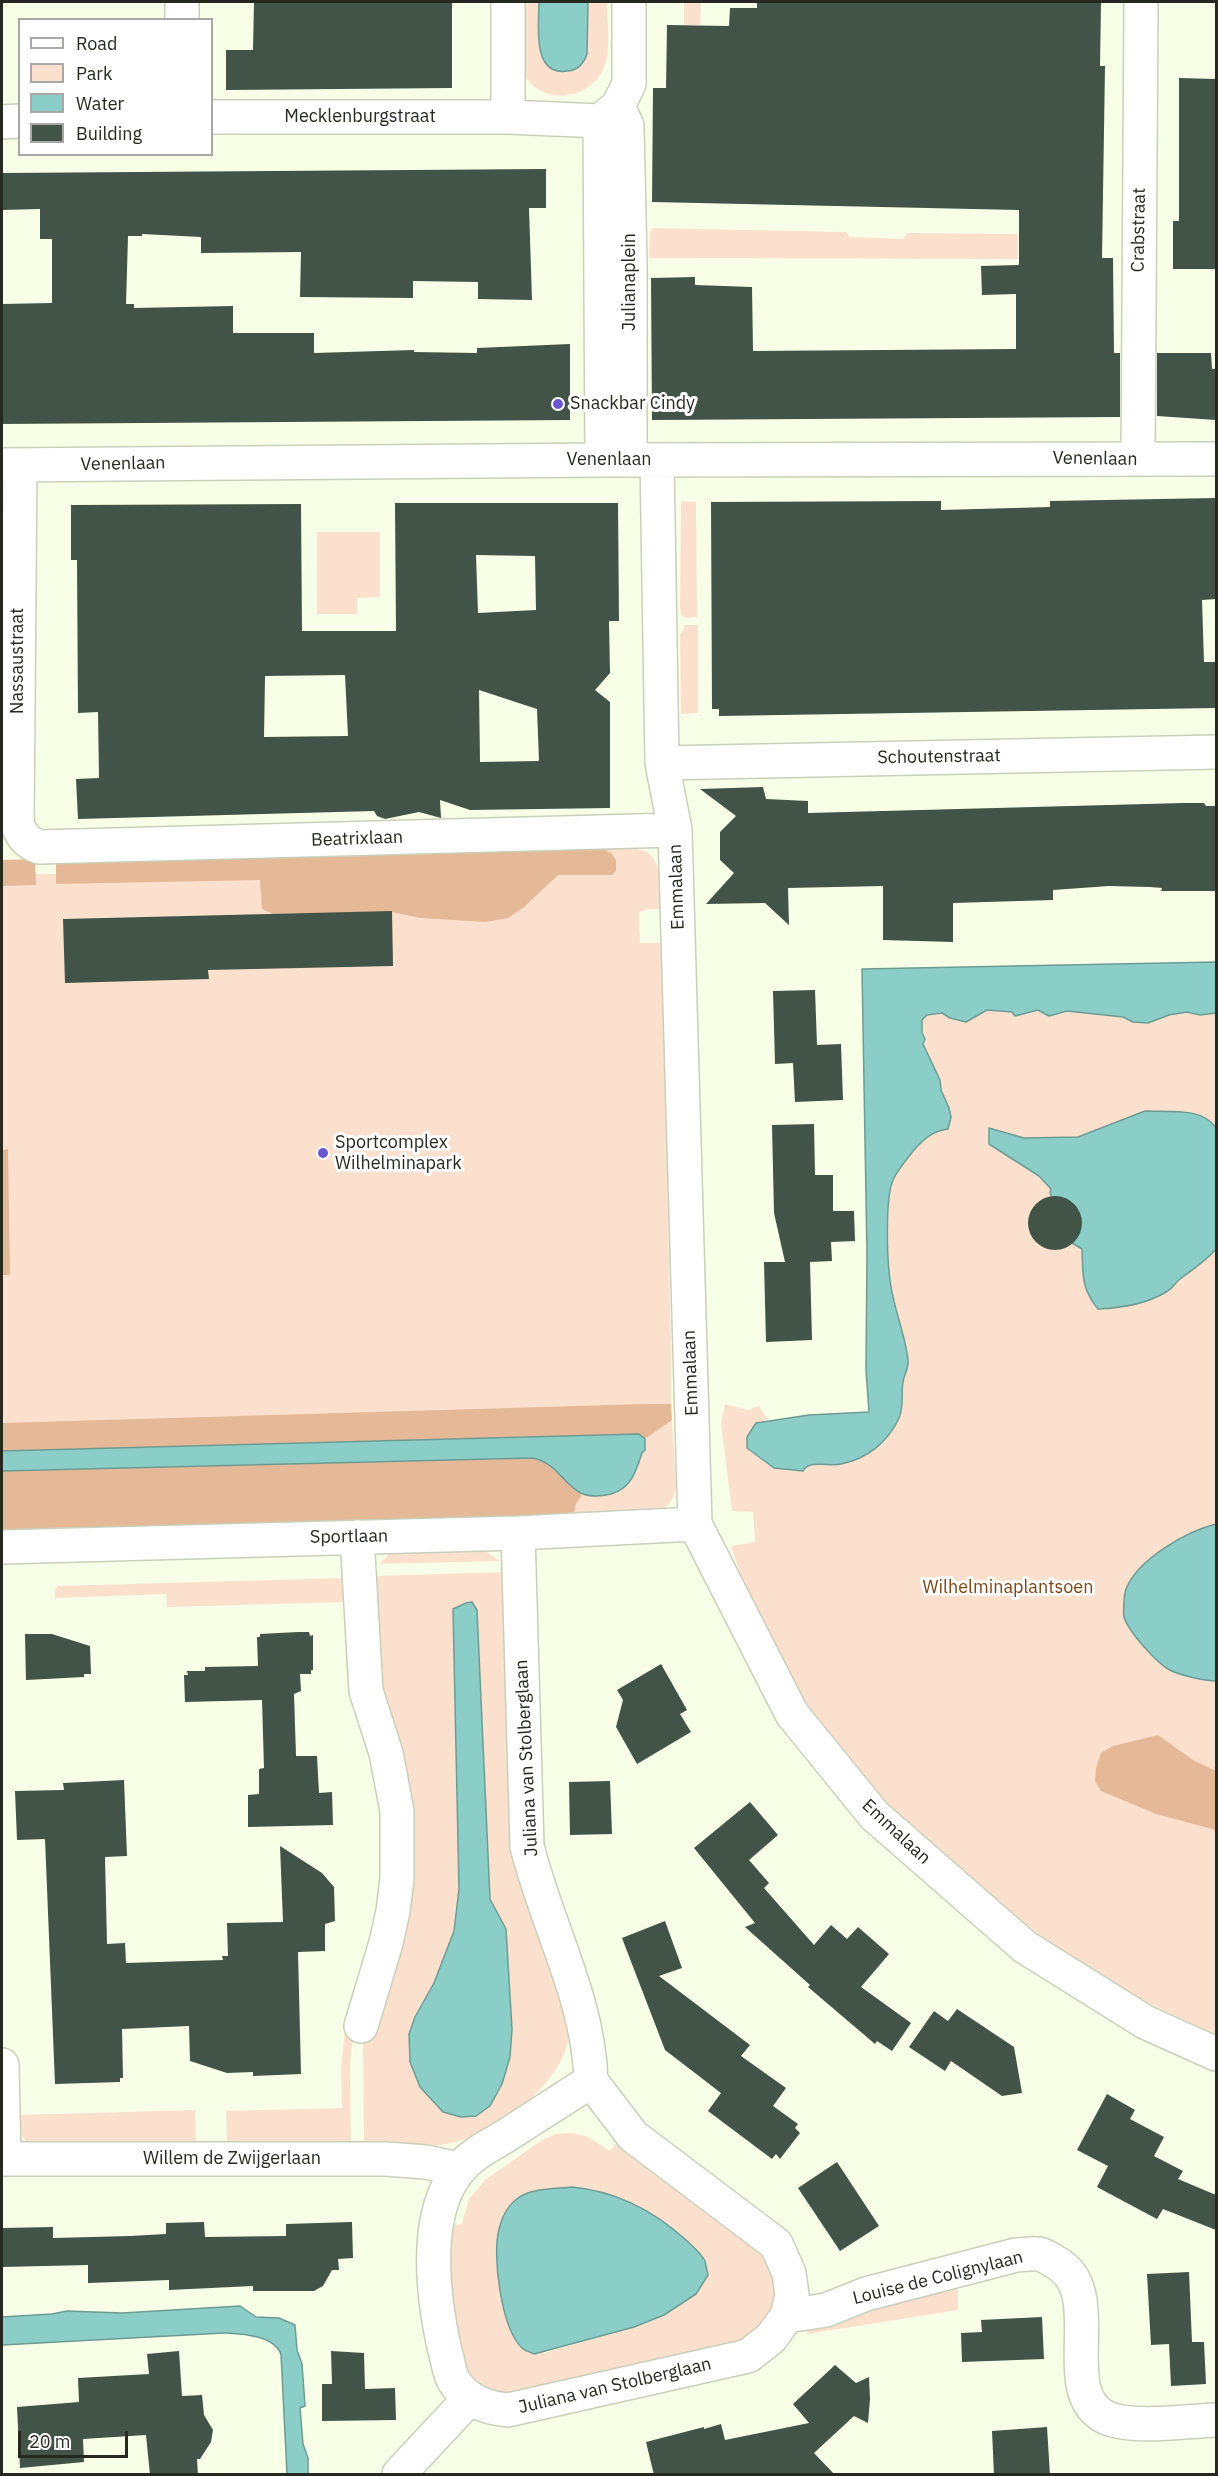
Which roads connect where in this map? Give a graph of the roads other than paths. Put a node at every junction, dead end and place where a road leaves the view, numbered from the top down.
1 (182, 2) edge
2 (508, 2) edge
3 (629, 2) edge
4 (1141, 2) edge
5 (182, 18) edge
6 (609, 113) junction
7 (213, 117) edge
8 (508, 117) junction
9 (18, 121) edge
10 (2, 122) edge
11 (1138, 459) junction
12 (1216, 459) edge
13 (630, 460) junction
14 (10, 465) edge
15 (1216, 752) edge
16 (662, 763) junction
17 (675, 830) junction
18 (39, 847) joint
19 (695, 1524) junction
20 (518, 1533) junction
21 (357, 1537) junction
22 (2, 1547) edge
23 (361, 2026) dead end
24 (1216, 2054) edge
25 (2, 2065) edge
26 (591, 2080) junction
27 (3, 2159) edge
28 (459, 2169) junction
29 (787, 2316) junction
30 (469, 2399) junction
31 (1216, 2420) edge
32 (399, 2475) edge

1 - 5 street
2 - 8 street
3 - 6 street
4 - 11 street, Crabstraat
6 - 8 street
6 - 13 street, Julianaplein
7 - 8 street, Mecklenburgstraat
9 - 10 street
11 - 12 street, Venenlaan
11 - 13 street, Venenlaan
13 - 14 street, Venenlaan
13 - 16 street, Emmalaan
14 - 18 street, Nassaustraat
15 - 16 street, Schoutenstraat
16 - 17 street, Emmalaan
17 - 18 street, Beatrixlaan
17 - 19 street, Emmalaan
19 - 20 street, Sportlaan
19 - 24 street, Emmalaan
20 - 21 street, Sportlaan
20 - 26 street, Juliana van Stolberglaan
21 - 22 street, Sportlaan
21 - 23 street
25 - 27 street, Willem de Zwijgerlaan
26 - 28 street
26 - 29 street, Juliana van Stolberglaan
27 - 28 street, Willem de Zwijgerlaan
28 - 30 street
29 - 30 street, Juliana van Stolberglaan
29 - 31 street, Louise de Colignylaan
30 - 32 street

